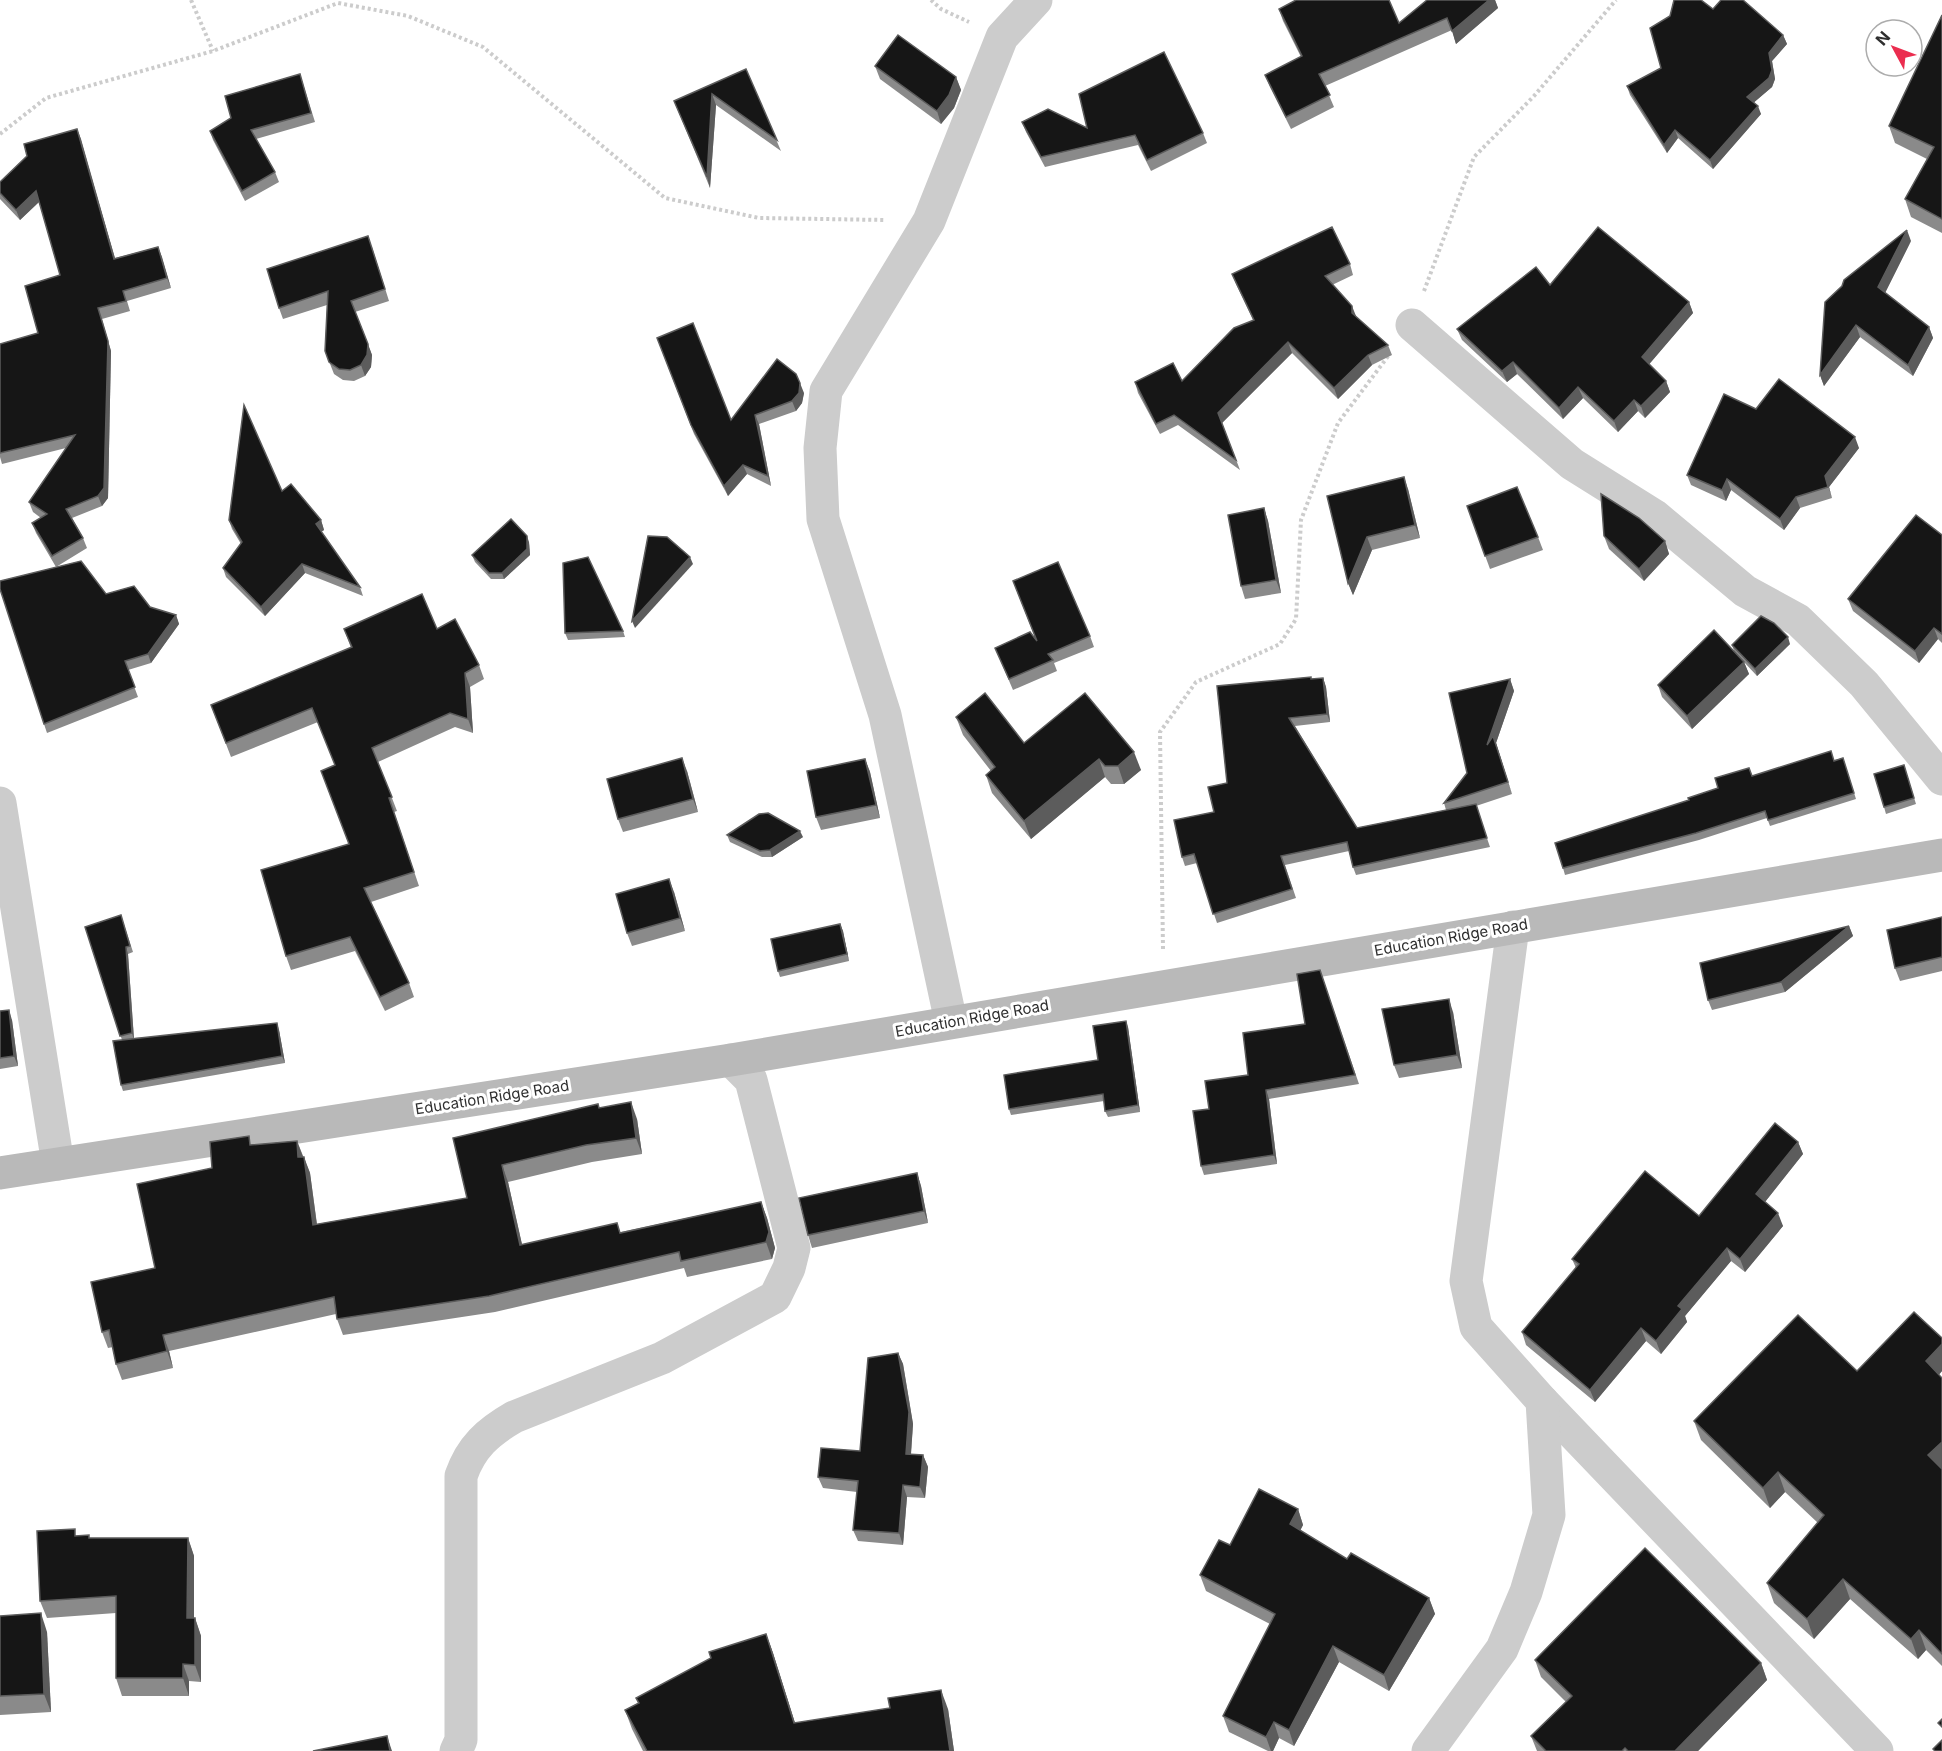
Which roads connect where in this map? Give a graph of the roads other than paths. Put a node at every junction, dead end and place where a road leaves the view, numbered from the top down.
1 (1036, 0) edge
2 (1412, 325) road end
3 (1942, 779) edge
4 (0, 803) edge
5 (1942, 855) edge
6 (1513, 927) junction
7 (951, 1022) junction
8 (731, 1060) junction
9 (58, 1164) junction
10 (0, 1173) edge
11 (1542, 1401) junction
12 (465, 1747) edge
13 (1428, 1751) edge
14 (1877, 1751) edge

1 - 7 street
2 - 3 street
4 - 9 street
5 - 6 main road, Education Ridge Road
6 - 7 main road, Education Ridge Road
6 - 11 street
7 - 8 main road, Education Ridge Road
8 - 9 main road, Education Ridge Road
8 - 12 street
9 - 10 main road, Education Ridge Road
11 - 13 street
11 - 14 street

